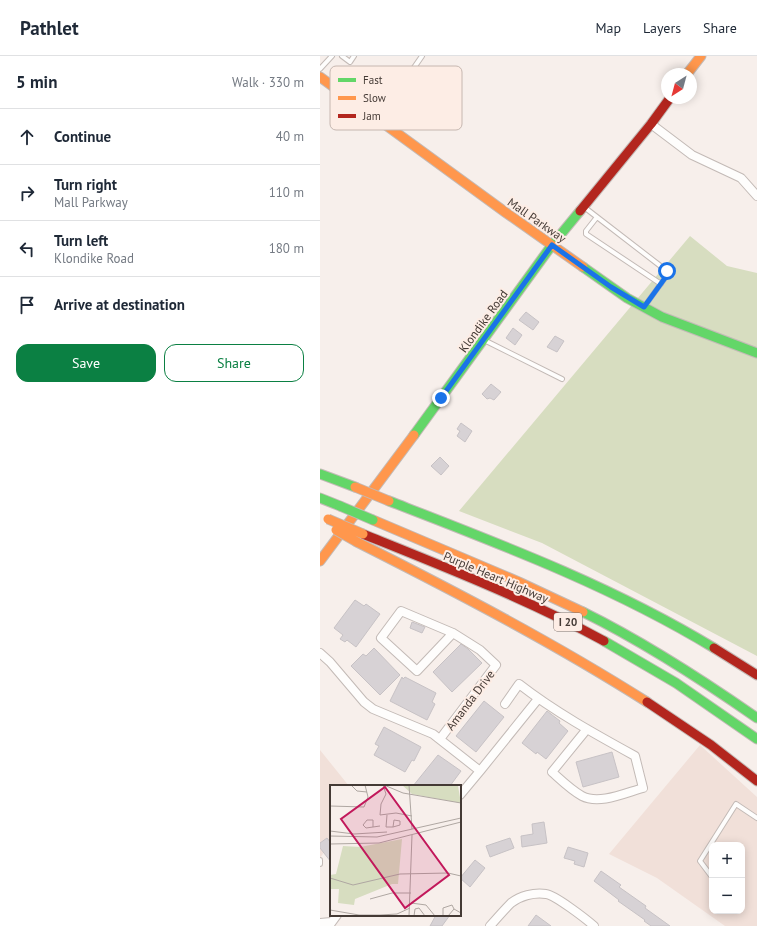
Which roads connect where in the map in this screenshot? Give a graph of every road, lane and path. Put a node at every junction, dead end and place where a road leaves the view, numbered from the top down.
1 (332, 56) edge
2 (342, 56) edge
3 (354, 56) edge
4 (422, 56) edge
5 (697, 57) edge
6 (415, 66) edge
7 (691, 68) edge
8 (320, 69) edge
9 (320, 78) edge
10 (330, 85) edge
11 (666, 104) edge
12 (651, 124) junction
13 (391, 130) edge
14 (757, 196) edge
15 (584, 206) junction
16 (597, 217) junction
17 (552, 245) junction
18 (661, 284) junction
19 (644, 307) junction
20 (484, 340) junction
21 (757, 353) edge
22 (562, 379) dead end
23 (320, 474) edge
24 (320, 498) edge
25 (324, 520) edge
26 (320, 561) edge
27 (453, 633) junction
28 (320, 653) edge
29 (320, 658) edge
30 (330, 662) junction
31 (757, 675) edge
32 (538, 699) junction
33 (505, 704) dead end
34 (757, 718) edge
35 (587, 729) junction
36 (440, 739) junction
37 (757, 739) edge
38 (480, 771) junction
39 (757, 781) edge
40 (461, 794) edge
41 (757, 818) edge
42 (712, 842) edge
43 (709, 847) edge
44 (320, 860) edge
45 (320, 864) edge
46 (709, 873) edge
47 (336, 916) edge
48 (320, 923) edge
49 (330, 924) edge
50 (490, 926) edge
51 (594, 926) edge

1 - 8 lane
2 - 3 lane
4 - 6 lane
5 - 7 main road
9 - 10 main road, Mall Parkway
11 - 12 main road, Klondike Road
12 - 14 street
12 - 15 main road, Klondike Road
13 - 17 main road, Mall Parkway
15 - 16 lane
15 - 17 main road, Klondike Road
16 - 18 lane
16 - 18 lane
17 - 19 main road, Mall Parkway
17 - 20 main road, Klondike Road
18 - 19 lane
19 - 21 main road, Mall Parkway
20 - 22 lane
20 - 26 main road, Klondike Road
23 - 31 main road, bridge
24 - 34 main road, Purple Heart Highway / I 20, bridge
25 - 37 main road, Purple Heart Highway / I 20, bridge
25 - 39 main road, bridge
27 - 27 street, Amanda Drive
27 - 36 street, Amanda Drive
28 - 30 street, Amanda Drive
29 - 30 street, Amanda Drive
30 - 36 street, Amanda Drive
32 - 33 street
32 - 35 street
32 - 38 street
35 - 35 street
36 - 38 street, Amanda Drive
38 - 40 street
41 - 42 lane
43 - 46 lane
44 - 45 lane
47 - 49 street
48 - 49 street
50 - 51 street

